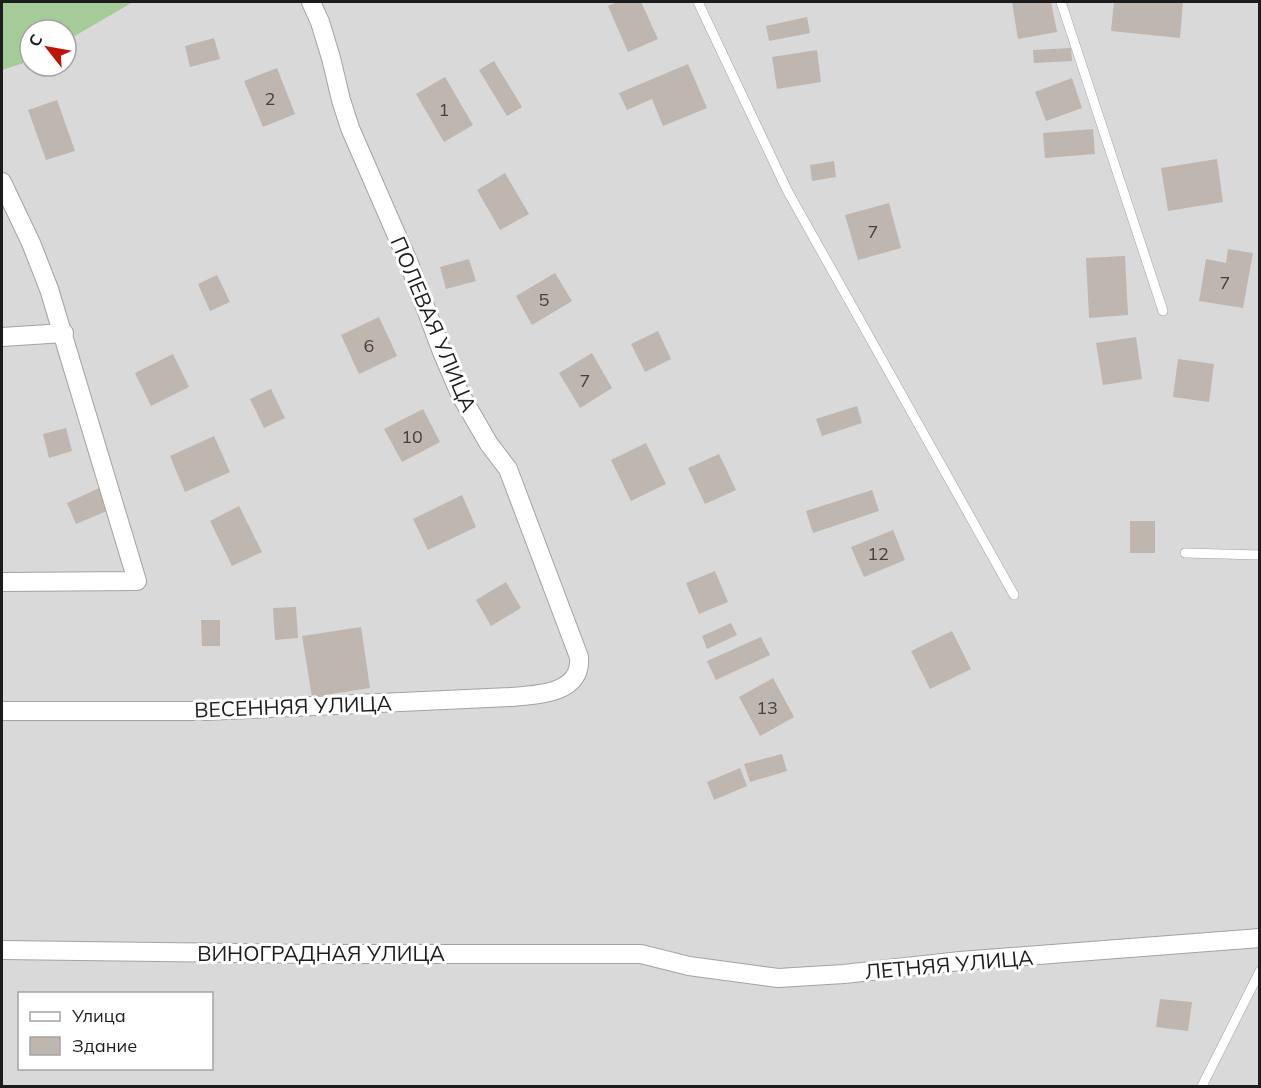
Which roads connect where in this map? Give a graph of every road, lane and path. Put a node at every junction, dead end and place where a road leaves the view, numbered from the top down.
1 (311, 2) edge
2 (698, 2) edge
3 (1061, 2) edge
4 (2, 182) edge
5 (1163, 311) dead end
6 (63, 333) junction
7 (2, 337) edge
8 (1185, 553) dead end
9 (1260, 555) edge
10 (2, 582) edge
11 (1014, 595) dead end
12 (577, 674) joint
13 (2, 711) edge
14 (1260, 938) edge
15 (2, 950) edge
16 (641, 954) joint
17 (1260, 971) edge
18 (1202, 1086) edge

1 - 12 street, ПОЛЕВАЯ УЛИЦА
2 - 11 lane
3 - 5 lane
4 - 6 street
6 - 7 street
6 - 10 street
8 - 9 lane
12 - 13 street, ВЕСЕННЯЯ УЛИЦА
14 - 16 street, ЛЕТНЯЯ УЛИЦА
15 - 16 street, ВИНОГРАДНАЯ УЛИЦА
17 - 18 lane

